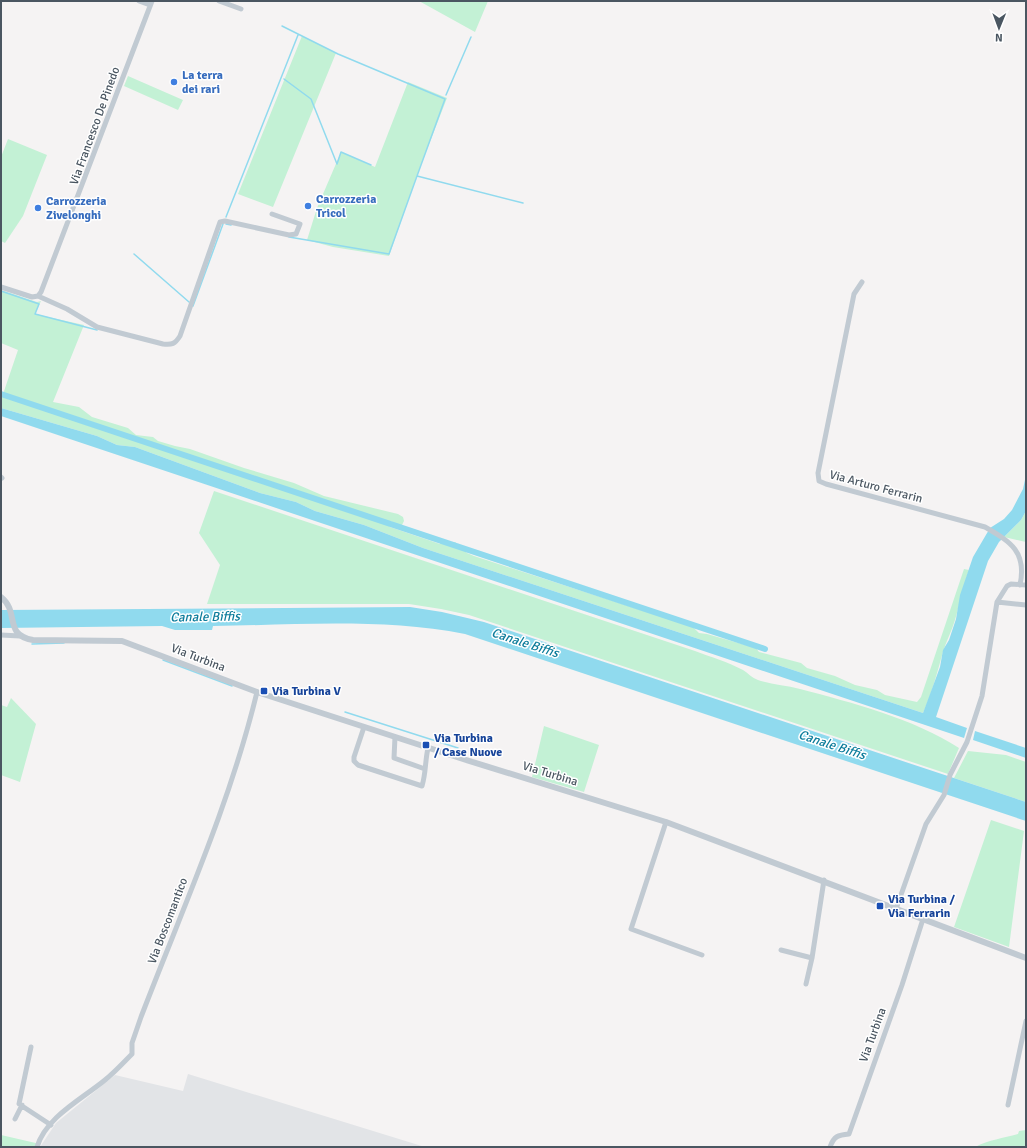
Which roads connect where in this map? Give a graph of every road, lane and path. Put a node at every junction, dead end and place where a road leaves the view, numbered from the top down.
1 (138, 1) edge
2 (219, 1) edge
3 (151, 3) edge
4 (241, 9) dead end
5 (272, 214) dead end
6 (862, 282) dead end
7 (1, 287) edge
8 (38, 296) junction
9 (1023, 585) edge
10 (1, 596) edge
11 (997, 602) junction
12 (1026, 605) edge
13 (1, 634) edge
14 (18, 634) junction
15 (257, 692) junction
16 (364, 727) junction
17 (395, 737) junction
18 (428, 748) junction
19 (425, 769) junction
20 (666, 822) junction
21 (824, 880) junction
22 (896, 909) junction
23 (923, 919) junction
24 (781, 950) dead end
25 (702, 955) dead end
26 (812, 958) junction
27 (1026, 958) edge
28 (806, 984) dead end
29 (1026, 1021) edge
30 (31, 1047) dead end
31 (22, 1105) junction
32 (1008, 1105) dead end
33 (15, 1119) dead end
34 (51, 1125) junction
35 (37, 1147) edge
36 (830, 1147) edge

1 - 3 street, Via Francesco De Pinedo
2 - 4 street
3 - 8 street, Via Francesco De Pinedo
5 - 8 street
6 - 9 street, Via Arturo Ferrarin
7 - 8 street
9 - 11 street, Via Arturo Ferrarin
10 - 14 street
11 - 12 street
11 - 22 street, Via Arturo Ferrarin
13 - 14 street, Via Turbina
14 - 15 street, Via Turbina
15 - 16 street, Via Turbina
15 - 34 street, Via Boscomantico
16 - 17 street, Via Turbina
16 - 19 street
17 - 18 street, Via Turbina
17 - 19 street
18 - 19 street
18 - 20 street, Via Turbina
20 - 21 street, Via Turbina
20 - 25 street
21 - 22 street, Via Turbina
21 - 26 street
22 - 23 street, Via Turbina
23 - 27 street, Via Turbina
23 - 36 street, Via Turbina
24 - 26 street
26 - 28 street
29 - 32 street
30 - 31 street
31 - 33 street
31 - 34 street
34 - 35 street, Via Boscomantico

